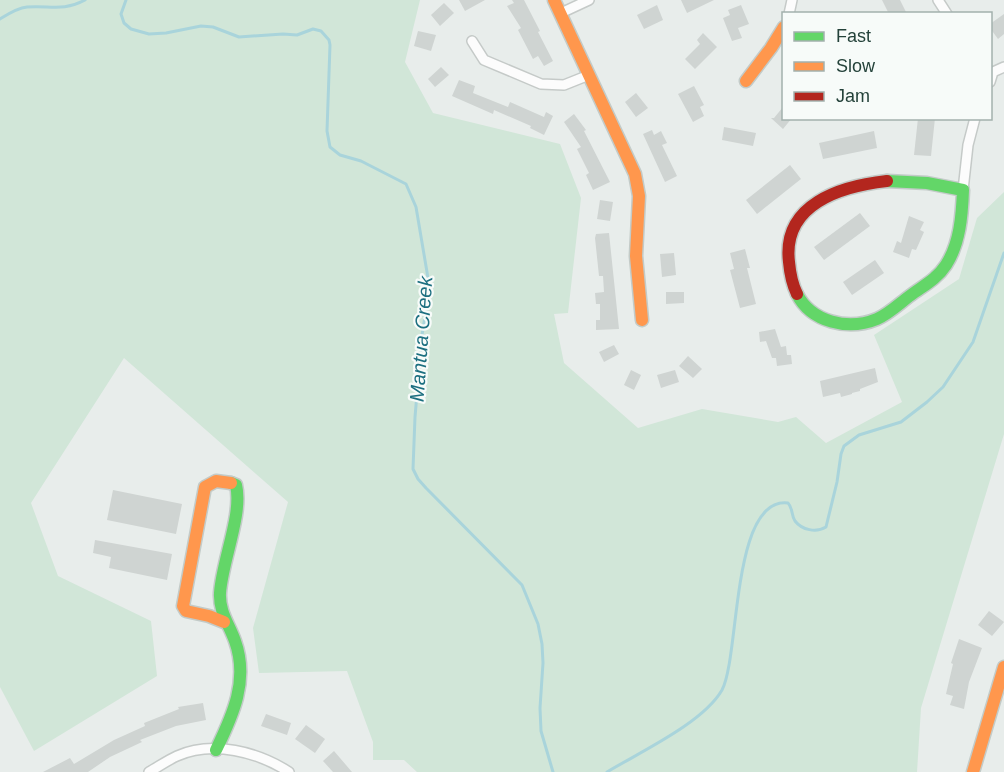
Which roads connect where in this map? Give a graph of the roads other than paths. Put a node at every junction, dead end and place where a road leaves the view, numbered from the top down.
1 (554, 0) edge
2 (589, 0) edge
3 (561, 13) junction
4 (782, 30) edge
5 (472, 41) dead end
6 (1004, 67) edge
7 (992, 70) edge
8 (589, 75) junction
9 (746, 81) dead end
10 (974, 120) edge
11 (963, 190) junction
12 (642, 320) dead end
13 (224, 622) junction
14 (1004, 667) edge
15 (216, 750) junction
16 (149, 772) edge
17 (289, 772) edge
18 (973, 772) edge

1 - 3 street
2 - 3 street
3 - 8 street
4 - 9 street
5 - 8 street
6 - 7 street
8 - 12 street
10 - 11 street
11 - 11 street
13 - 13 street
13 - 15 street
14 - 18 street
15 - 16 street
15 - 17 street

